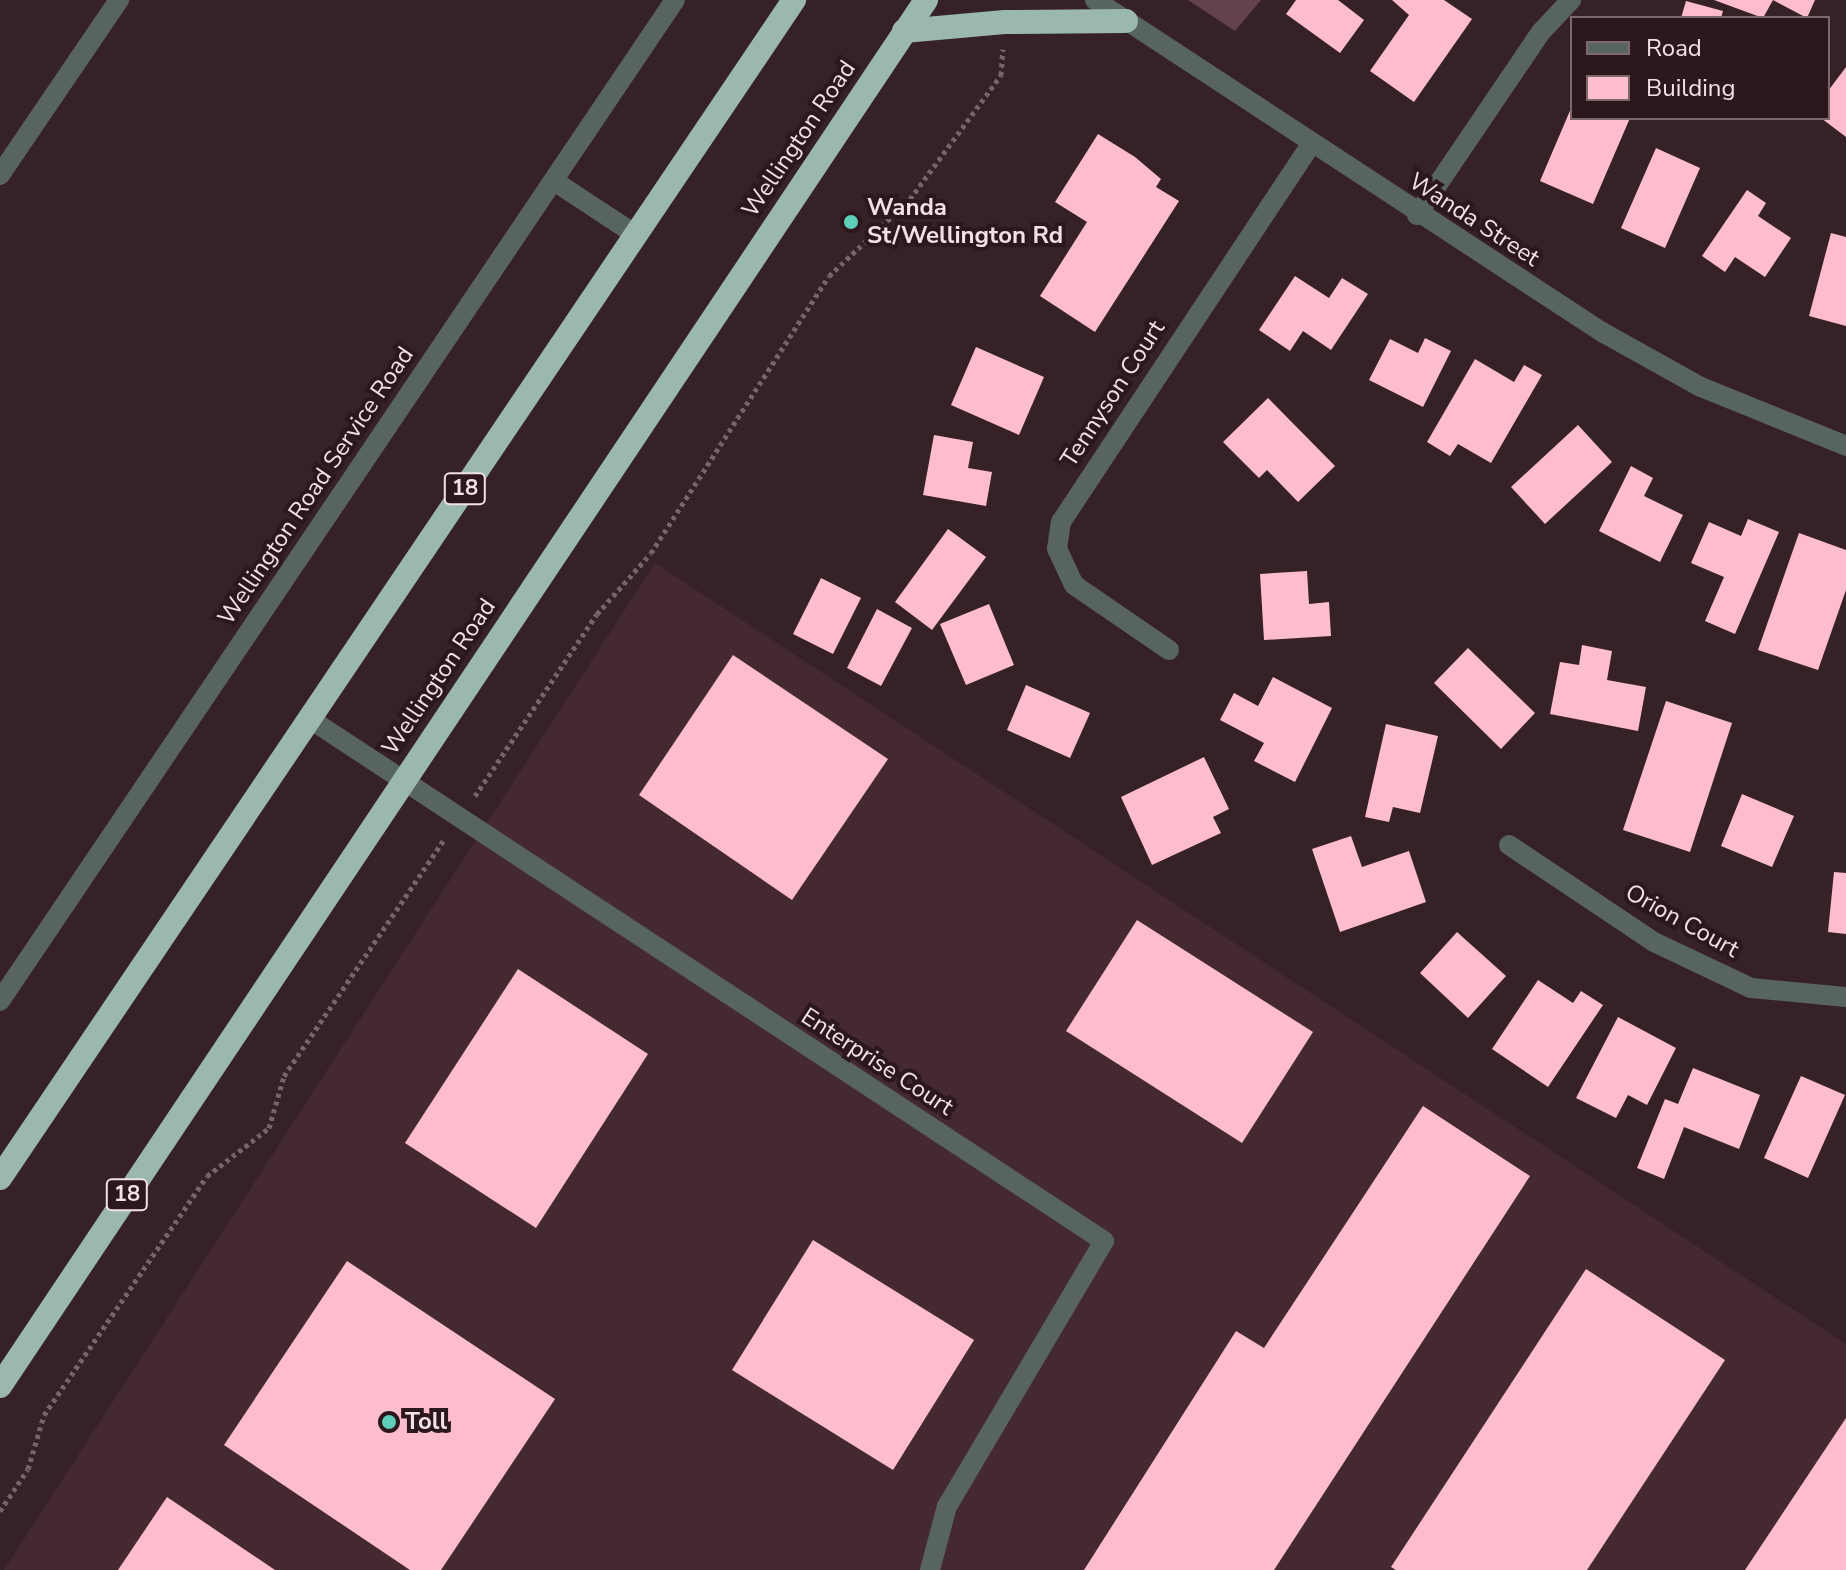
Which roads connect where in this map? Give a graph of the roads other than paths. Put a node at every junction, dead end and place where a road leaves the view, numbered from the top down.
1 (119, 0) edge
2 (675, 0) edge
3 (794, 0) edge
4 (926, 0) edge
5 (1095, 0) edge
6 (1571, 0) edge
7 (1126, 21) junction
8 (904, 31) junction
9 (1311, 144) junction
10 (0, 175) edge
11 (554, 181) junction
12 (1417, 215) junction
13 (636, 235) junction
14 (1846, 446) edge
15 (1169, 650) dead end
16 (310, 719) junction
17 (402, 782) junction
18 (1509, 845) dead end
19 (1846, 997) edge
20 (0, 1001) edge
21 (0, 1178) edge
22 (0, 1386) edge
23 (930, 1570) edge

1 - 10 street
2 - 11 street, Wellington Road Service Road
3 - 13 highway, 18
4 - 8 highway, Wellington Road / 18
5 - 7 street, Wanda Street
6 - 12 street
7 - 8 highway
7 - 9 street, Wanda Street
8 - 17 highway, Wellington Road / 18
9 - 12 street, Wanda Street
9 - 15 street, Tennyson Court
11 - 13 street
11 - 20 street, Wellington Road Service Road
12 - 14 street, Wanda Street
13 - 16 highway, 18
16 - 17 street, Enterprise Court
16 - 21 highway, 18
17 - 22 highway, Wellington Road / 18
17 - 23 street, Enterprise Court
18 - 19 street, Orion Court

